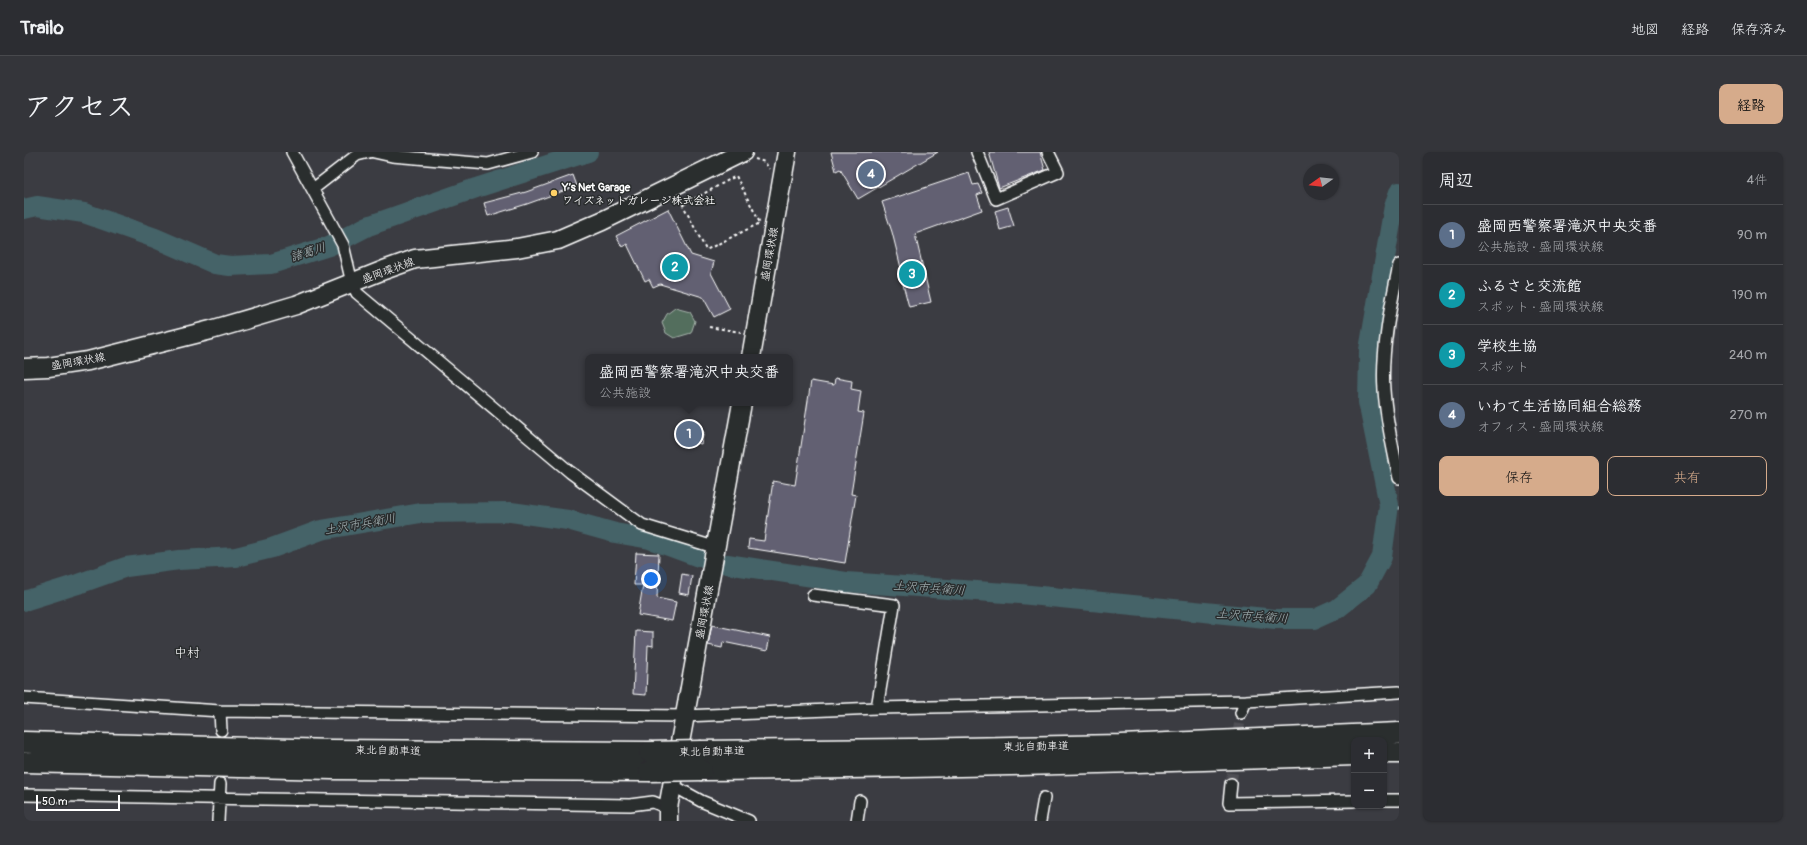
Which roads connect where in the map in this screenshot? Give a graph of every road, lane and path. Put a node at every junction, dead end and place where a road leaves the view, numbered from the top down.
1 (292, 152) edge
2 (368, 152) edge
3 (374, 152) edge
4 (532, 152) edge
5 (787, 152) edge
6 (978, 152) edge
7 (1048, 152) edge
8 (747, 156) edge
9 (771, 175) dead end
10 (313, 189) junction
11 (678, 195) dead end
12 (683, 205) junction
13 (762, 216) dead end
14 (760, 223) junction
15 (759, 230) dead end
16 (1399, 265) edge
17 (352, 283) junction
18 (709, 326) dead end
19 (748, 334) dead end
20 (751, 354) edge
21 (24, 368) edge
22 (741, 406) edge
23 (1399, 478) edge
24 (717, 548) junction
25 (813, 595) dead end
26 (1399, 692) edge
27 (24, 698) edge
28 (1246, 701) junction
29 (877, 708) junction
30 (220, 711) junction
31 (1241, 713) tunnel mouth
32 (684, 716) junction
33 (221, 730) dead end
34 (1399, 733) edge
35 (24, 742) edge
36 (1399, 753) edge
37 (1387, 754) edge
38 (1351, 755) edge
39 (702, 760) junction
40 (649, 761) junction
41 (24, 762) edge
42 (220, 784) dead end
43 (1231, 784) tunnel mouth
44 (672, 785) junction
45 (24, 795) edge
46 (1044, 798) dead end
47 (218, 799) junction
48 (1387, 800) edge
49 (1399, 800) edge
50 (860, 801) dead end
51 (1351, 801) edge
52 (668, 815) edge
53 (218, 821) edge
54 (749, 821) edge
55 (857, 821) edge
56 (1040, 821) edge

1 - 10 street
2 - 10 street
3 - 4 street
5 - 20 main road, 盛岡環状線
6 - 7 street
8 - 9 path
8 - 17 main road, 盛岡環状線
10 - 17 street
11 - 12 path
12 - 14 path
12 - 14 path
13 - 14 path
14 - 15 path
16 - 23 street
17 - 21 main road, 盛岡環状線
17 - 24 street
18 - 19 path
22 - 24 main road, 盛岡環状線
24 - 32 main road, 盛岡環状線
25 - 29 street
26 - 28 street
27 - 30 street
28 - 29 street
28 - 31 street
29 - 32 street
30 - 32 street
30 - 33 street
32 - 44 main road, 盛岡環状線
34 - 39 highway, 東北自動車道
35 - 40 highway, 東北自動車道
36 - 37 highway
38 - 39 highway, 東北自動車道
39 - 40 highway, 東北自動車道, bridge
40 - 41 highway, 東北自動車道
42 - 47 street
43 - 51 street
44 - 52 main road, 盛岡環状線
44 - 54 street
45 - 47 street
46 - 56 street
47 - 52 street
47 - 53 street
48 - 49 street
50 - 55 street

